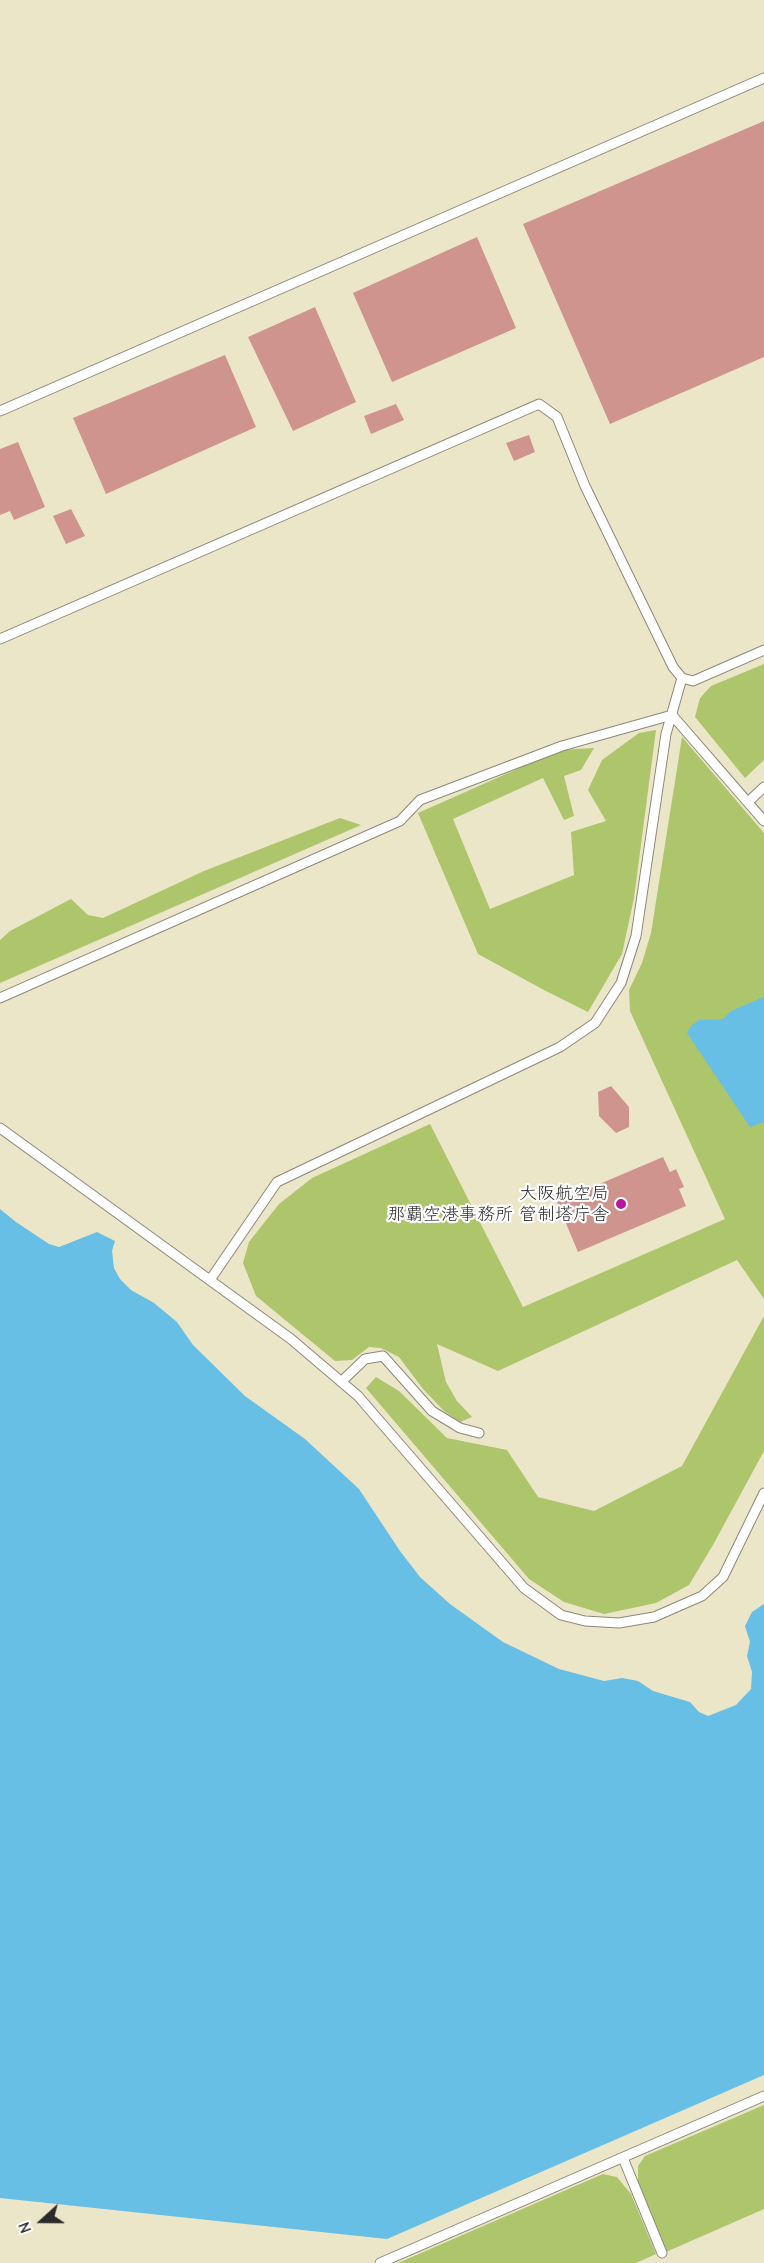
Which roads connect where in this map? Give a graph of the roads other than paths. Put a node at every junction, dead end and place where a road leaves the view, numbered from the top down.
1 (764, 78) edge
2 (0, 411) edge
3 (0, 639) edge
4 (764, 650) edge
5 (682, 678) junction
6 (672, 715) junction
7 (764, 787) edge
8 (748, 802) junction
9 (764, 821) edge
10 (0, 998) edge
11 (0, 1128) edge
12 (210, 1280) junction
13 (341, 1382) junction
14 (479, 1433) dead end
15 (764, 1493) edge
16 (764, 2097) edge
17 (623, 2158) junction
18 (662, 2253) dead end
19 (380, 2263) edge

1 - 2 lane
3 - 5 lane
4 - 5 lane
5 - 6 lane
6 - 8 lane
6 - 10 lane
6 - 12 lane
7 - 8 lane
8 - 9 lane
11 - 12 lane
12 - 13 lane
13 - 14 lane
13 - 15 lane
16 - 17 lane
17 - 18 lane
17 - 19 lane

